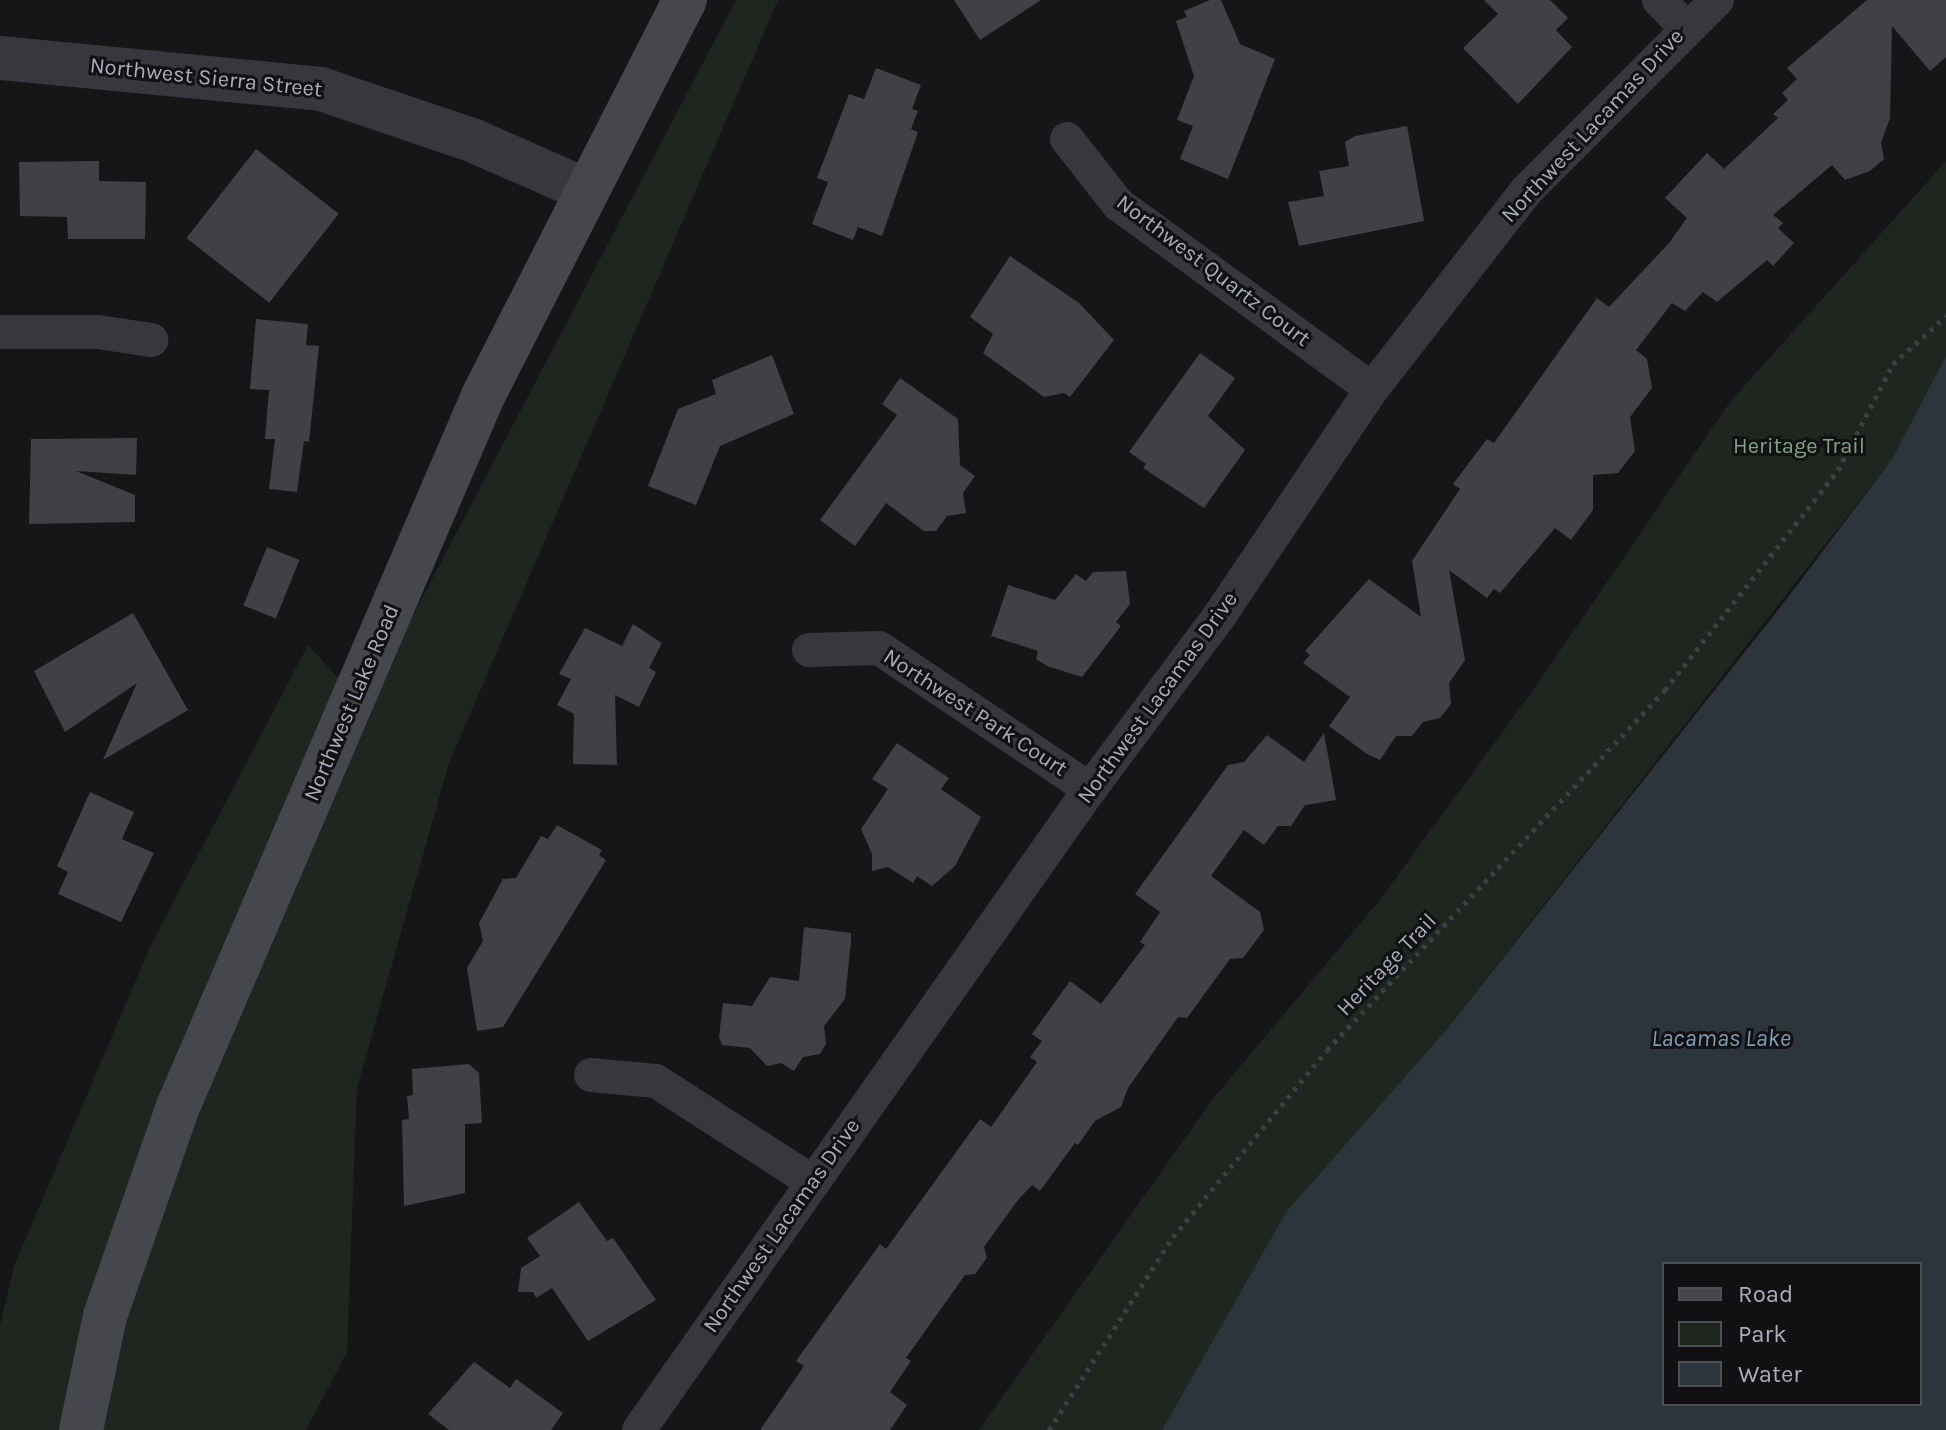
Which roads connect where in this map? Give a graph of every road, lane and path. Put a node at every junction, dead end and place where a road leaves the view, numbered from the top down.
1 (685, 0) edge
2 (1659, 0) edge
3 (1717, 0) edge
4 (1685, 27) junction
5 (0, 58) edge
6 (1067, 139) dead end
7 (586, 190) junction
8 (1946, 316) edge
9 (0, 332) edge
10 (151, 340) dead end
11 (1372, 389) junction
12 (809, 650) dead end
13 (1090, 789) junction
14 (591, 1075) dead end
15 (813, 1182) junction
16 (81, 1430) edge
17 (639, 1430) edge
18 (1049, 1430) edge

1 - 7 main road, Northwest Lake Road
2 - 4 street
3 - 4 street, Northwest Lacamas Drive
4 - 11 street, Northwest Lacamas Drive
5 - 7 street, Northwest Sierra Street
6 - 11 street, Northwest Quartz Court
7 - 16 main road, Northwest Lake Road
8 - 18 path, Heritage Trail
9 - 10 street
11 - 13 street, Northwest Lacamas Drive
12 - 13 street, Northwest Park Court
13 - 15 street, Northwest Lacamas Drive
14 - 15 street
15 - 17 street, Northwest Lacamas Drive

